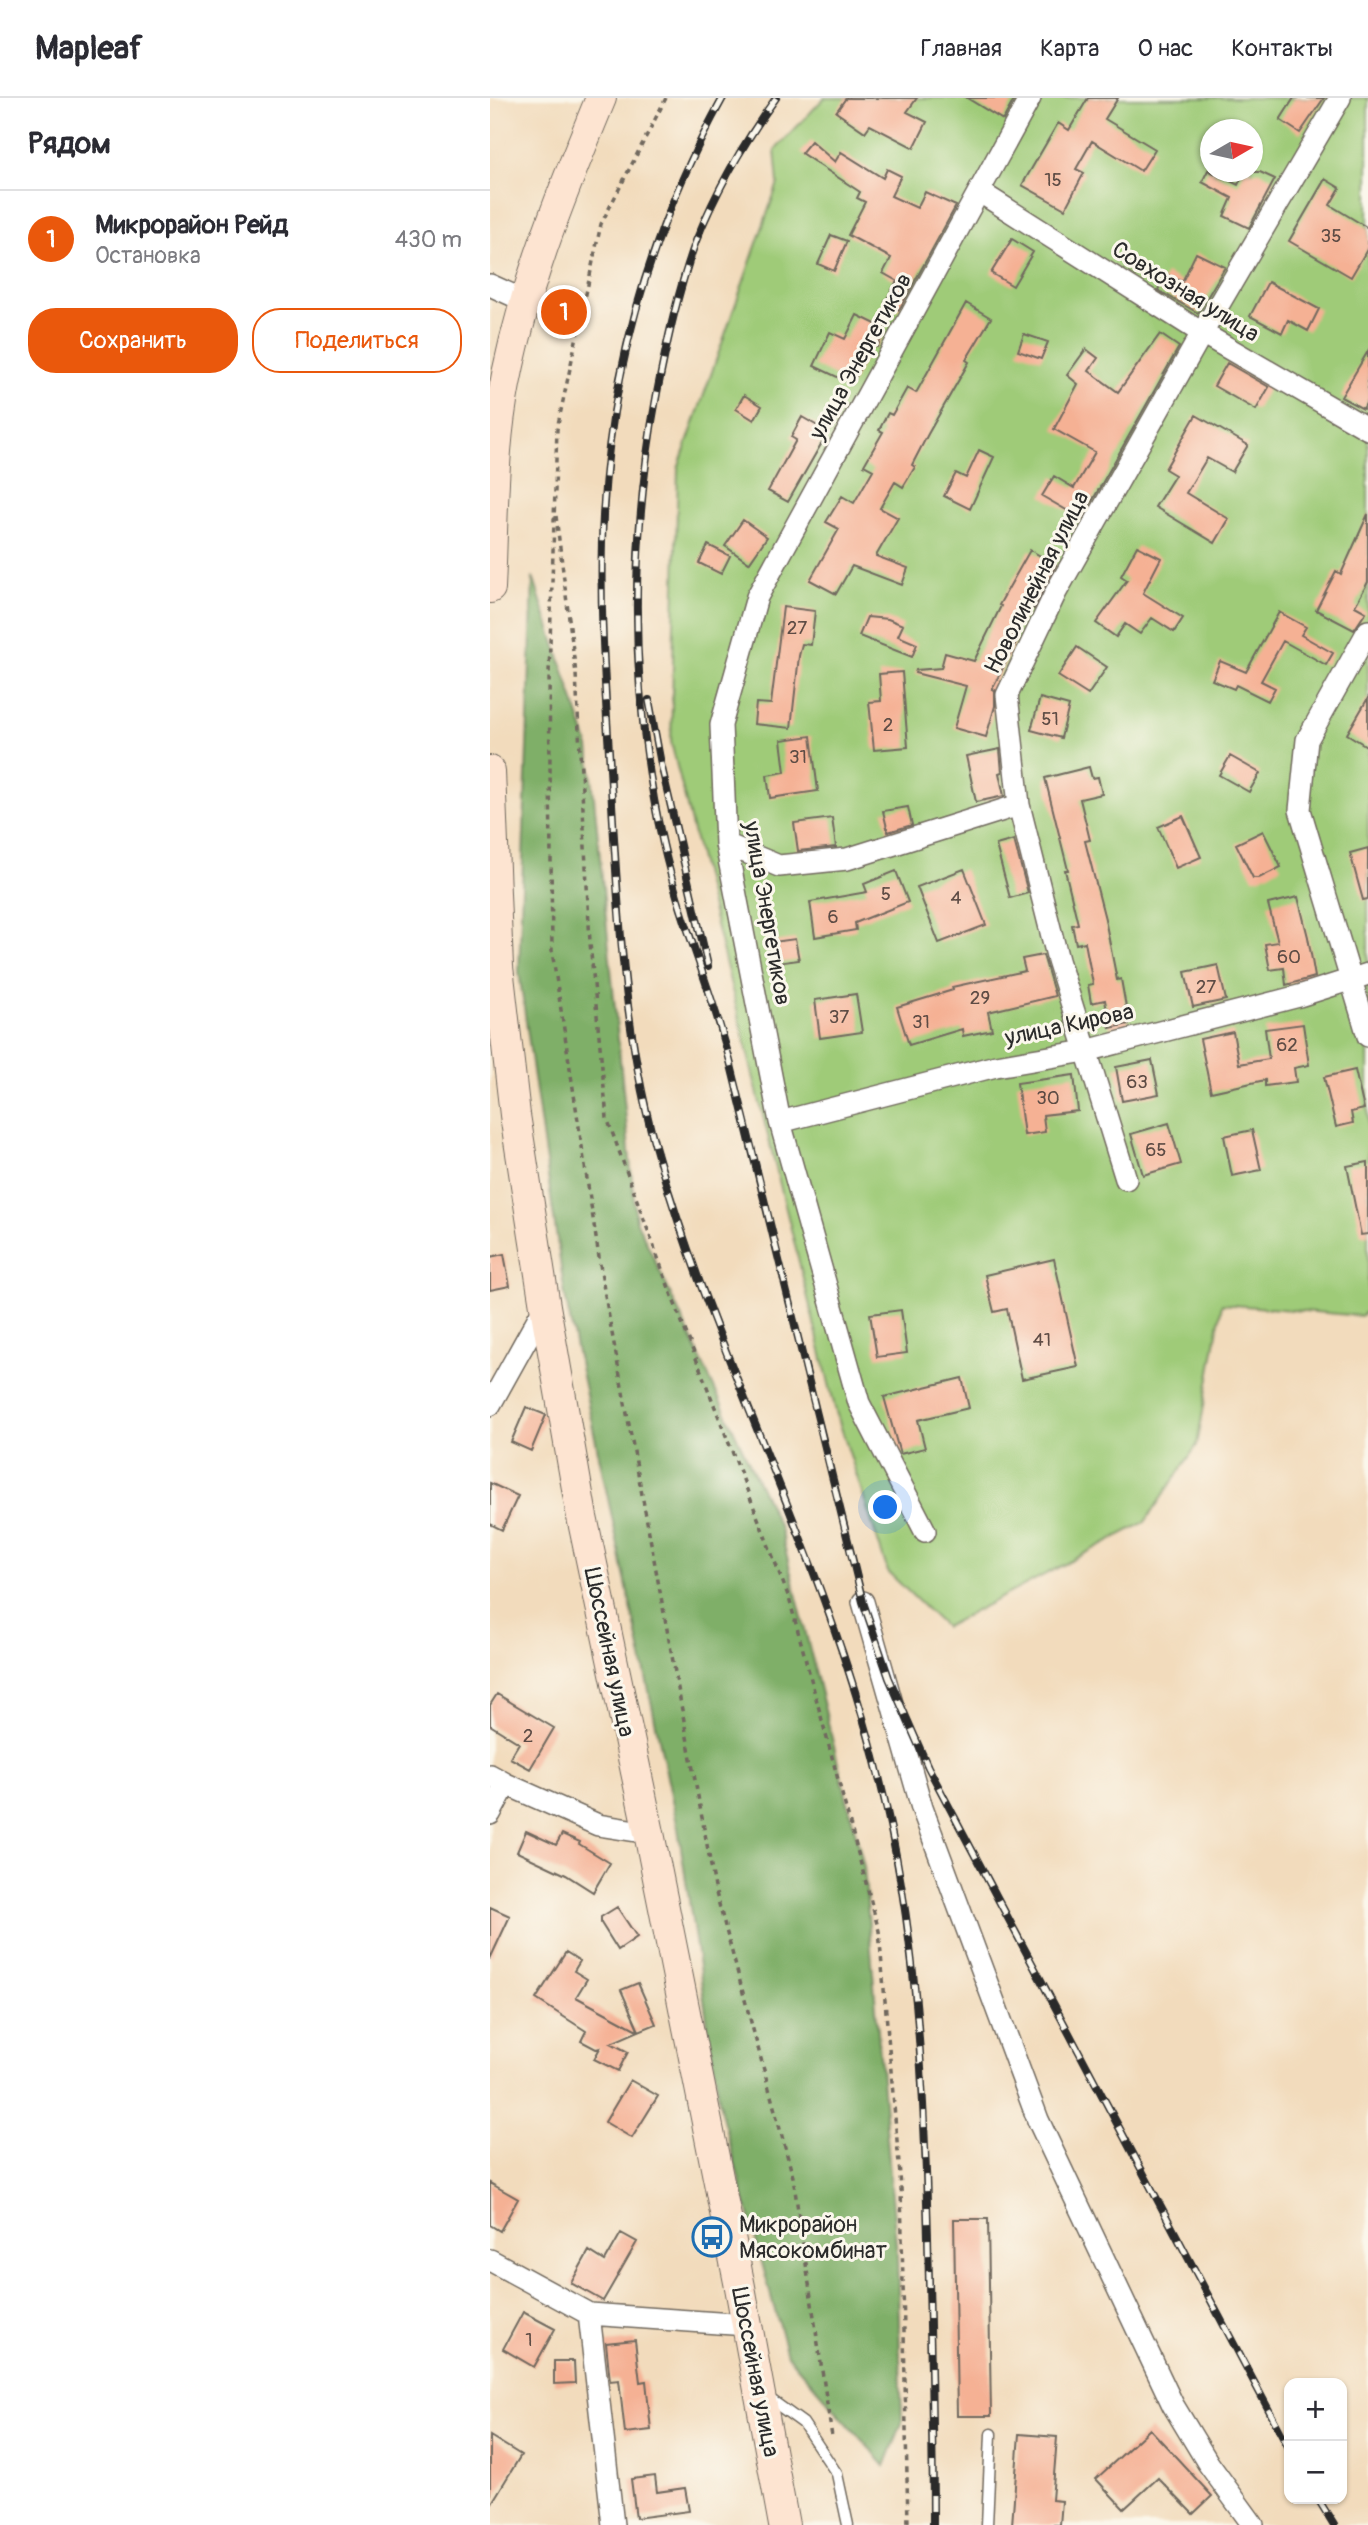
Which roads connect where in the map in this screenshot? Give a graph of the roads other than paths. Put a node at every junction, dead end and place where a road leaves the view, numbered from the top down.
1 (601, 98) edge
2 (1030, 98) edge
3 (1340, 98) edge
4 (980, 192) junction
5 (490, 285) edge
6 (525, 302) junction
7 (1202, 333) junction
8 (1368, 429) edge
9 (490, 588) edge
10 (1368, 631) edge
11 (490, 771) edge
12 (1019, 805) junction
13 (726, 844) junction
14 (1360, 977) edge
15 (1368, 1036) edge
16 (1086, 1051) junction
17 (780, 1122) junction
18 (1126, 1179) dead end
19 (545, 1306) junction
20 (490, 1405) edge
21 (925, 1531) dead end
22 (863, 1602) dead end
23 (498, 1779) edge
24 (490, 1814) edge
25 (649, 1833) junction
26 (490, 2260) edge
27 (589, 2314) junction
28 (747, 2325) junction
29 (760, 2393) junction
30 (991, 2434) dead end
31 (613, 2525) edge
32 (784, 2525) edge
33 (848, 2525) edge
34 (987, 2525) edge
35 (1253, 2525) edge

1 - 6 main road
2 - 4 street, улица Энергетиков
3 - 7 street, Новолинейная улица
4 - 7 street, Совхозная улица
4 - 13 street, улица Энергетиков
5 - 6 street
6 - 9 main road
7 - 8 street, Совхозная улица
7 - 12 street, Новолинейная улица
10 - 14 street
11 - 19 main road, Шоссейная улица
12 - 13 street
12 - 16 street, Новолинейная улица
13 - 17 street, улица Энергетиков
14 - 15 street
14 - 16 street, улица Кирова
16 - 17 street, улица Кирова
16 - 18 street, Новолинейная улица
17 - 21 street, улица Энергетиков
19 - 20 street
19 - 25 main road, Шоссейная улица
22 - 35 street
23 - 24 street
23 - 25 street
25 - 28 main road, Шоссейная улица
26 - 27 street
27 - 28 street
27 - 31 street
28 - 29 main road, Шоссейная улица
29 - 32 main road, Шоссейная улица
29 - 33 lane
30 - 34 lane

